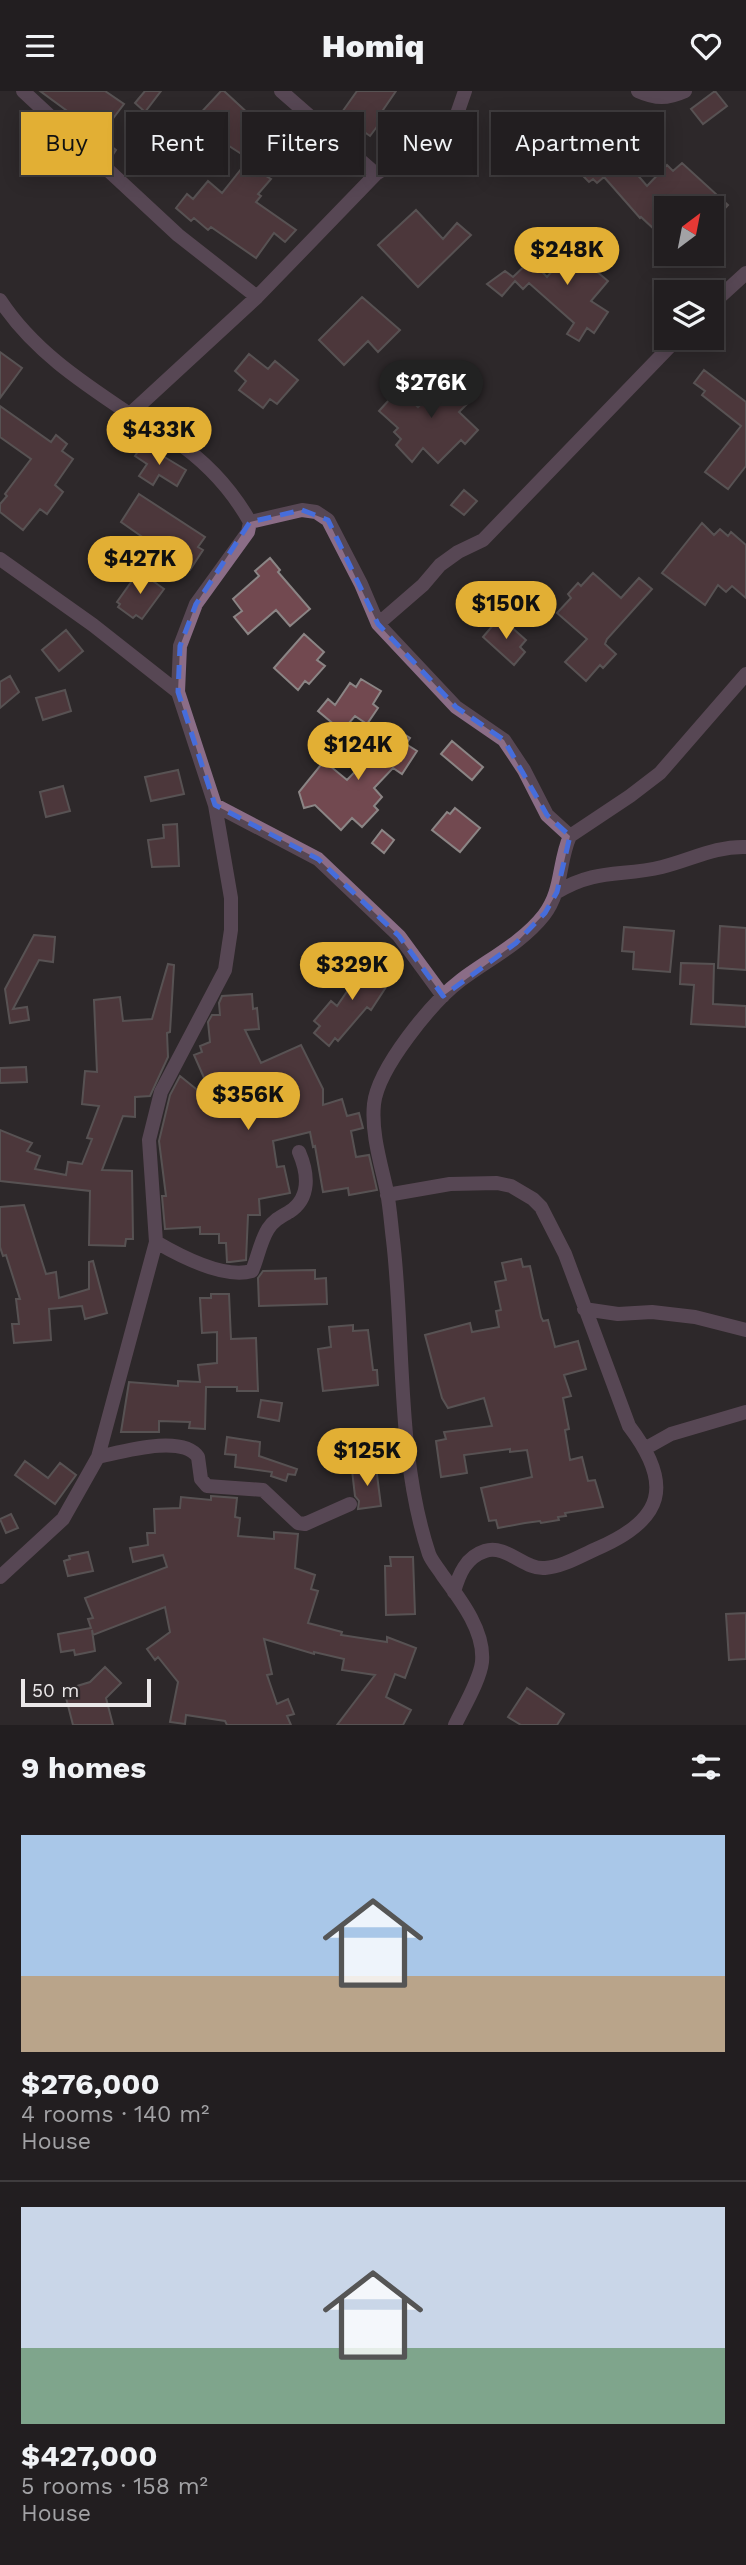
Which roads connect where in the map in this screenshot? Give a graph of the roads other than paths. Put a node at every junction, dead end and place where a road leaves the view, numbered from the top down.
1 (23, 91) edge
2 (281, 91) edge
3 (465, 91) edge
4 (638, 91) edge
5 (685, 91) edge
6 (376, 174) junction
7 (746, 274) edge
8 (724, 293) edge
9 (257, 297) junction
10 (0, 300) edge
11 (666, 350) edge
12 (130, 414) junction
13 (250, 522) junction
14 (0, 559) edge
15 (378, 624) junction
16 (746, 674) edge
17 (177, 692) junction
18 (215, 805) junction
19 (570, 836) junction
20 (746, 847) edge
21 (557, 892) junction
22 (443, 996) junction
23 (299, 1152) dead end
24 (387, 1195) junction
25 (156, 1242) junction
26 (584, 1309) junction
27 (746, 1329) edge
28 (746, 1412) edge
29 (646, 1448) junction
30 (98, 1457) junction
31 (350, 1504) dead end
32 (0, 1577) edge
33 (454, 1592) junction
34 (455, 1725) edge

1 - 9 street
2 - 6 street
3 - 6 street
4 - 5 street
6 - 9 street
7 - 8 street
9 - 12 street
10 - 12 street
11 - 15 street
12 - 13 street
13 - 15 street
13 - 17 street
14 - 17 street
15 - 19 street
16 - 19 street
17 - 18 street
18 - 22 street
18 - 25 street
19 - 21 street
20 - 21 street
21 - 22 street
22 - 24 street
23 - 25 street
24 - 26 street
24 - 33 street
25 - 30 street
26 - 27 street
26 - 29 street
28 - 29 street
29 - 33 street
30 - 31 street
30 - 32 street
33 - 34 street

